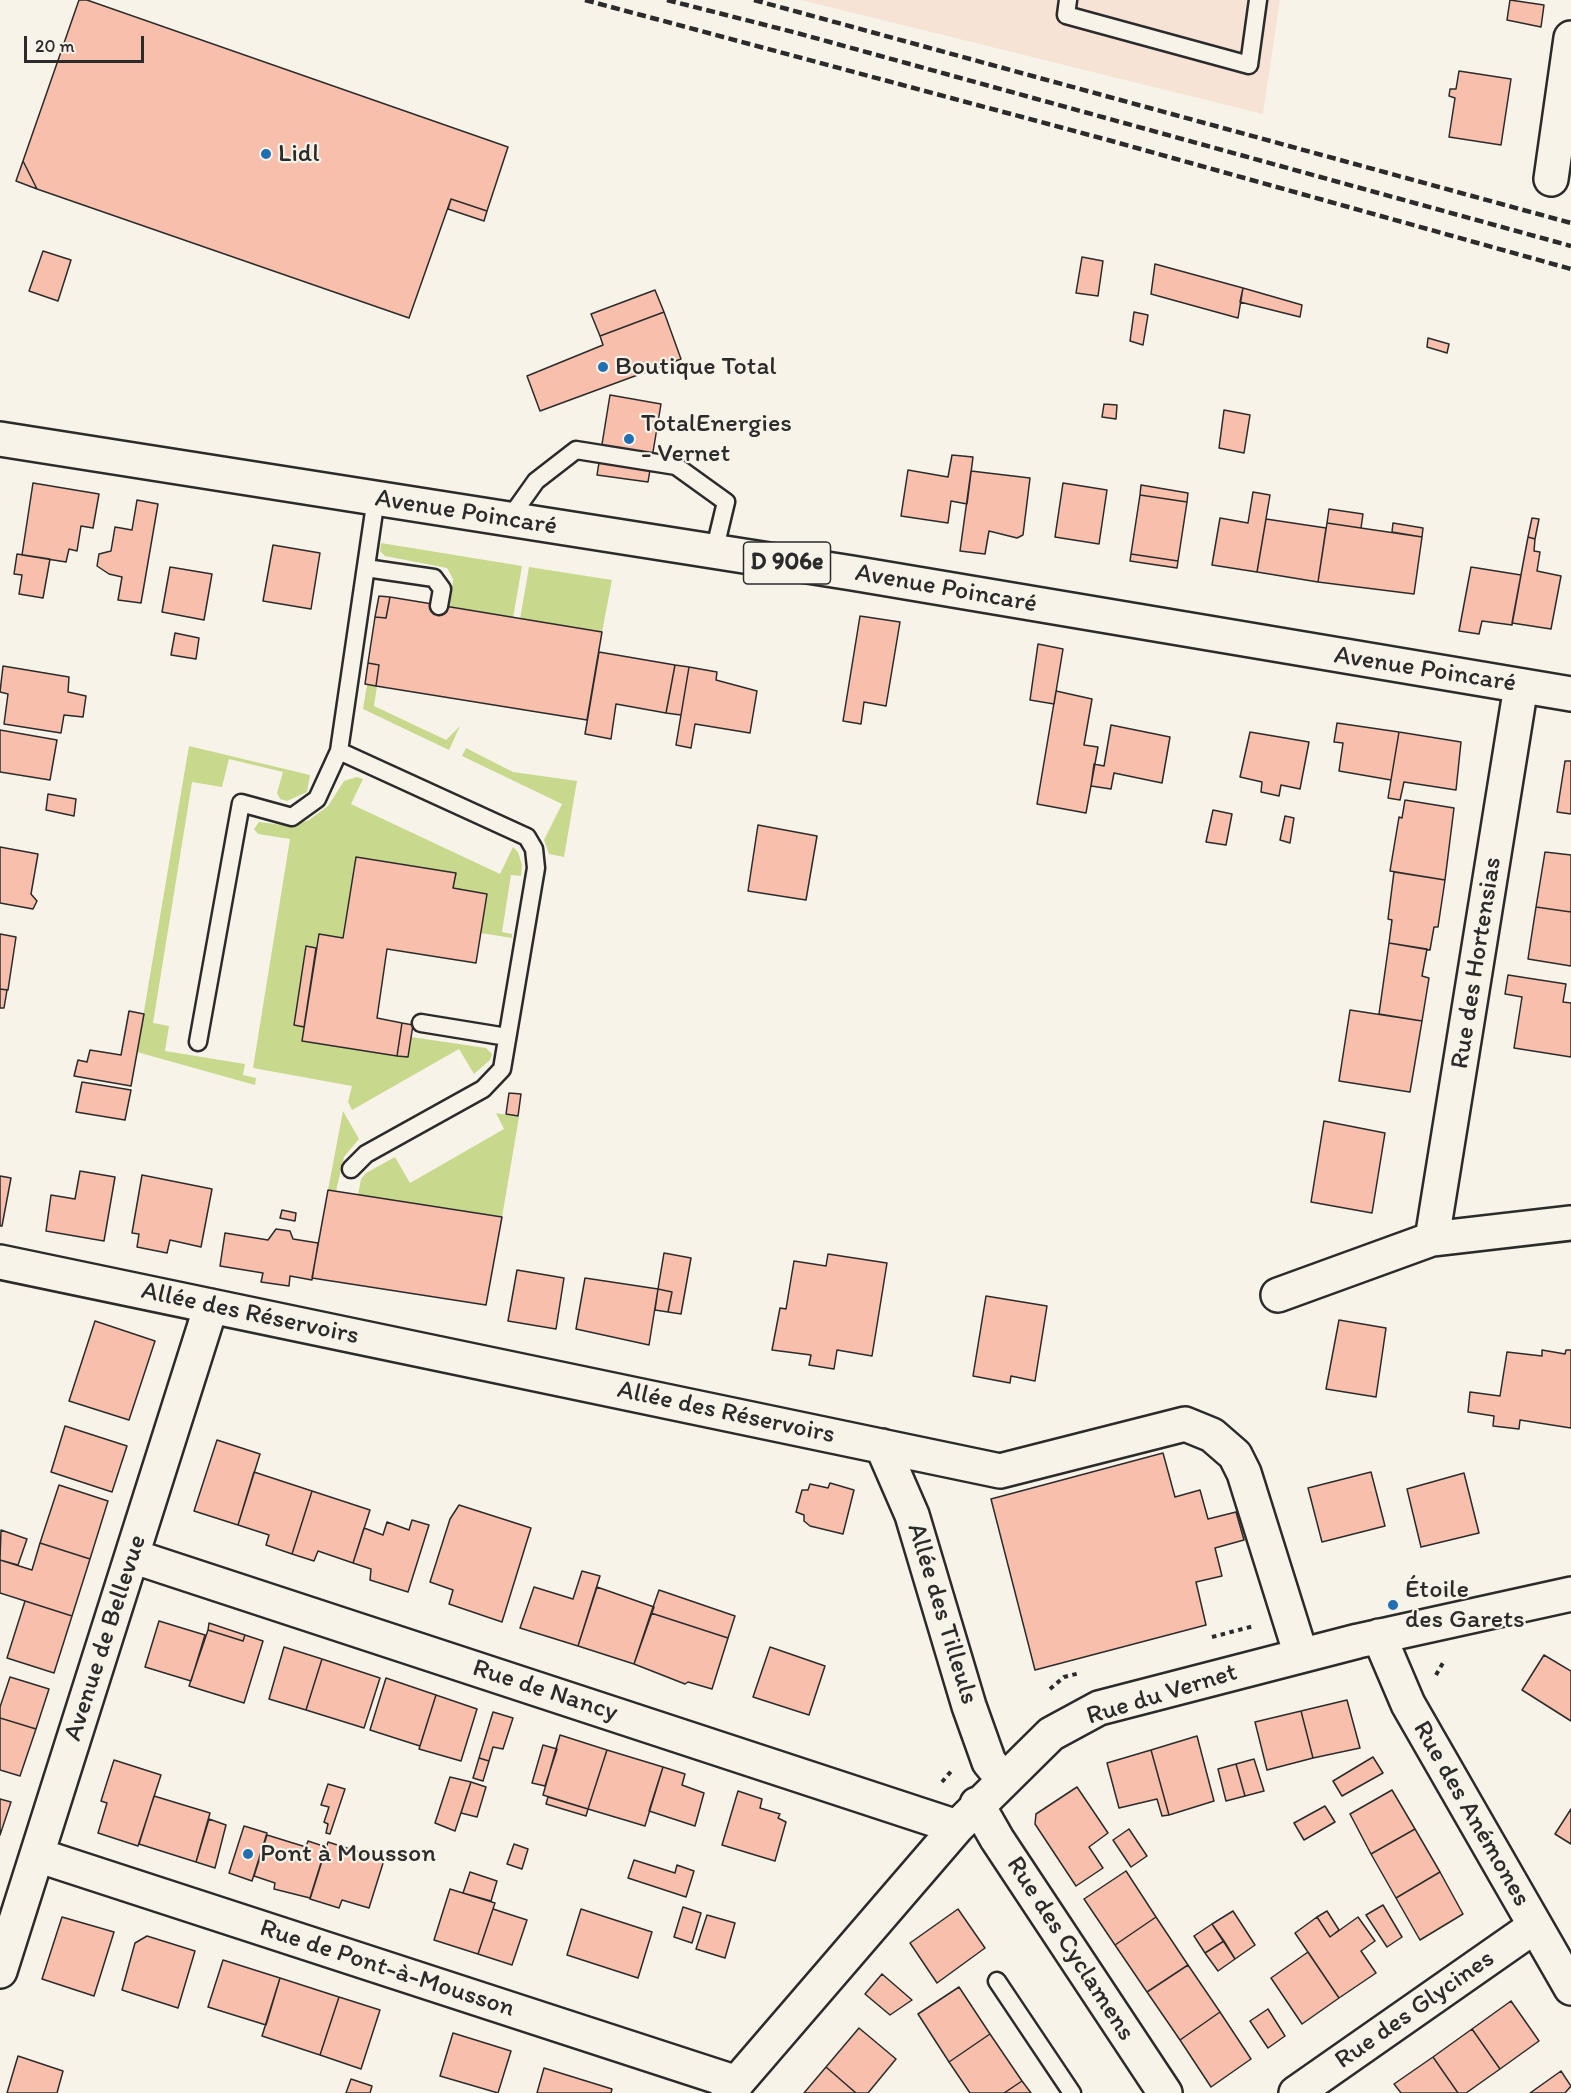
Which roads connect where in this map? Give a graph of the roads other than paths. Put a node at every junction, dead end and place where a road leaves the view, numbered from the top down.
1 (1068, 0) edge
2 (1258, 0) edge
3 (1571, 38) edge
4 (1551, 179) dead end
5 (0, 443) edge
6 (376, 498) junction
7 (509, 519) junction
8 (714, 552) junction
9 (366, 568) junction
10 (439, 606) dead end
11 (1521, 686) junction
12 (1571, 694) edge
13 (339, 751) junction
14 (421, 1023) dead end
15 (507, 1037) junction
16 (198, 1042) dead end
17 (351, 1168) dead end
18 (1571, 1223) edge
19 (1432, 1239) junction
20 (0, 1262) edge
21 (1278, 1294) dead end
22 (212, 1306) junction
23 (882, 1446) junction
24 (132, 1556) junction
25 (1571, 1594) edge
26 (1378, 1636) junction
27 (1301, 1655) junction
28 (1003, 1779) junction
29 (967, 1816) junction
30 (37, 1855) junction
31 (1535, 1926) junction
32 (0, 1971) edge
33 (997, 1981) dead end
34 (1571, 1988) edge
35 (733, 2088) edge
36 (1071, 2093) edge
37 (1165, 2093) edge
38 (1296, 2093) edge

1 - 2 lane
3 - 4 street
5 - 6 street, Avenue Poincaré / D 906e
6 - 7 street, Avenue Poincaré / D 906e
6 - 9 lane
7 - 8 street, Avenue Poincaré / D 906e
7 - 8 lane
8 - 11 street, Avenue Poincaré / D 906e
9 - 10 lane
9 - 13 lane
11 - 12 street, Avenue Poincaré / D 906e
11 - 19 street, Rue des Hortensias
13 - 15 lane
13 - 16 lane
14 - 15 lane
15 - 17 lane
18 - 19 street
19 - 21 street
20 - 22 street, Allée des Réservoirs
22 - 23 street, Allée des Réservoirs
22 - 24 street, Avenue de Bellevue
23 - 27 street, Allée des Réservoirs
23 - 28 street, Allée des Tilleuls
24 - 29 street, Rue de Nancy
24 - 30 street, Avenue de Bellevue
25 - 26 street, Rue du Vernet
26 - 27 street, Rue du Vernet
26 - 31 street, Rue des Anémones
27 - 28 street, Rue du Vernet
28 - 29 street, Rue du Vernet
29 - 35 street, Rue du Vernet
29 - 37 street, Rue des Cyclamens
30 - 32 street, Avenue de Bellevue
30 - 35 street, Rue de Pont-à-Mousson
31 - 34 street, Rue des Anémones
31 - 38 street, Rue des Glycines
33 - 36 lane

